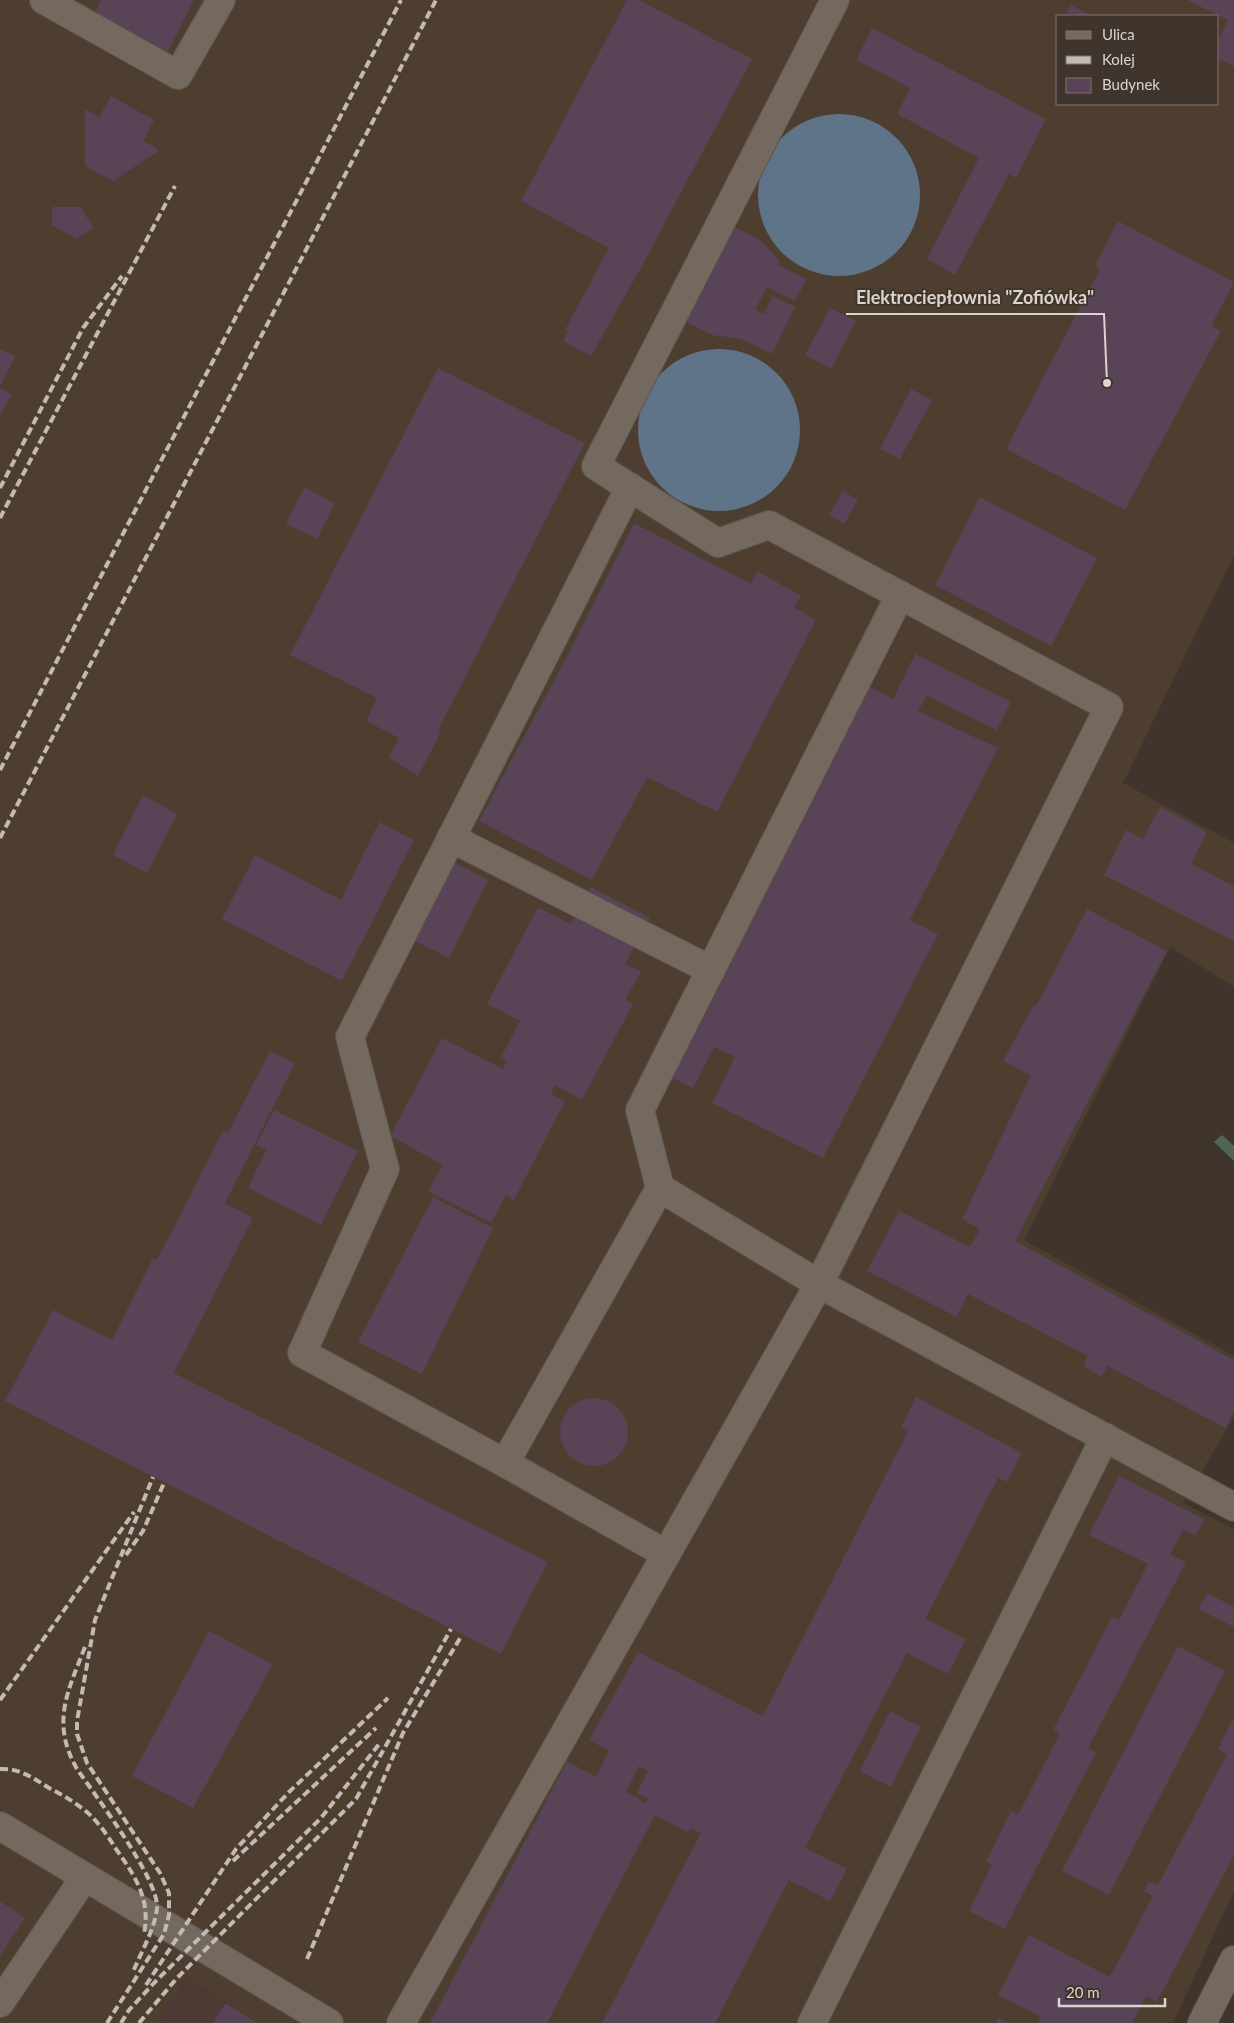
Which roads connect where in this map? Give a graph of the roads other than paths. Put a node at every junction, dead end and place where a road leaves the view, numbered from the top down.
1 (44, 0) edge
2 (221, 0) edge
3 (835, 0) edge
4 (630, 487) junction
5 (900, 595) junction
6 (451, 838) junction
7 (711, 970) junction
8 (660, 1188) junction
9 (818, 1284) junction
10 (1105, 1437) junction
11 (505, 1462) junction
12 (1234, 1506) edge
13 (666, 1554) junction
14 (0, 1826) edge
15 (84, 1878) junction
16 (1234, 1960) edge
17 (0, 2003) edge
18 (329, 2023) edge
19 (401, 2023) edge
20 (812, 2023) edge
21 (1202, 2023) edge

1 - 2 street
3 - 4 street
4 - 5 street
4 - 6 street
5 - 7 street
5 - 9 street
6 - 7 street
6 - 11 street
7 - 8 street
8 - 9 street
8 - 11 street
9 - 10 street
9 - 13 street
10 - 12 street
10 - 20 street
11 - 13 street
13 - 19 street
14 - 15 street
15 - 17 street
15 - 18 street
16 - 21 street

